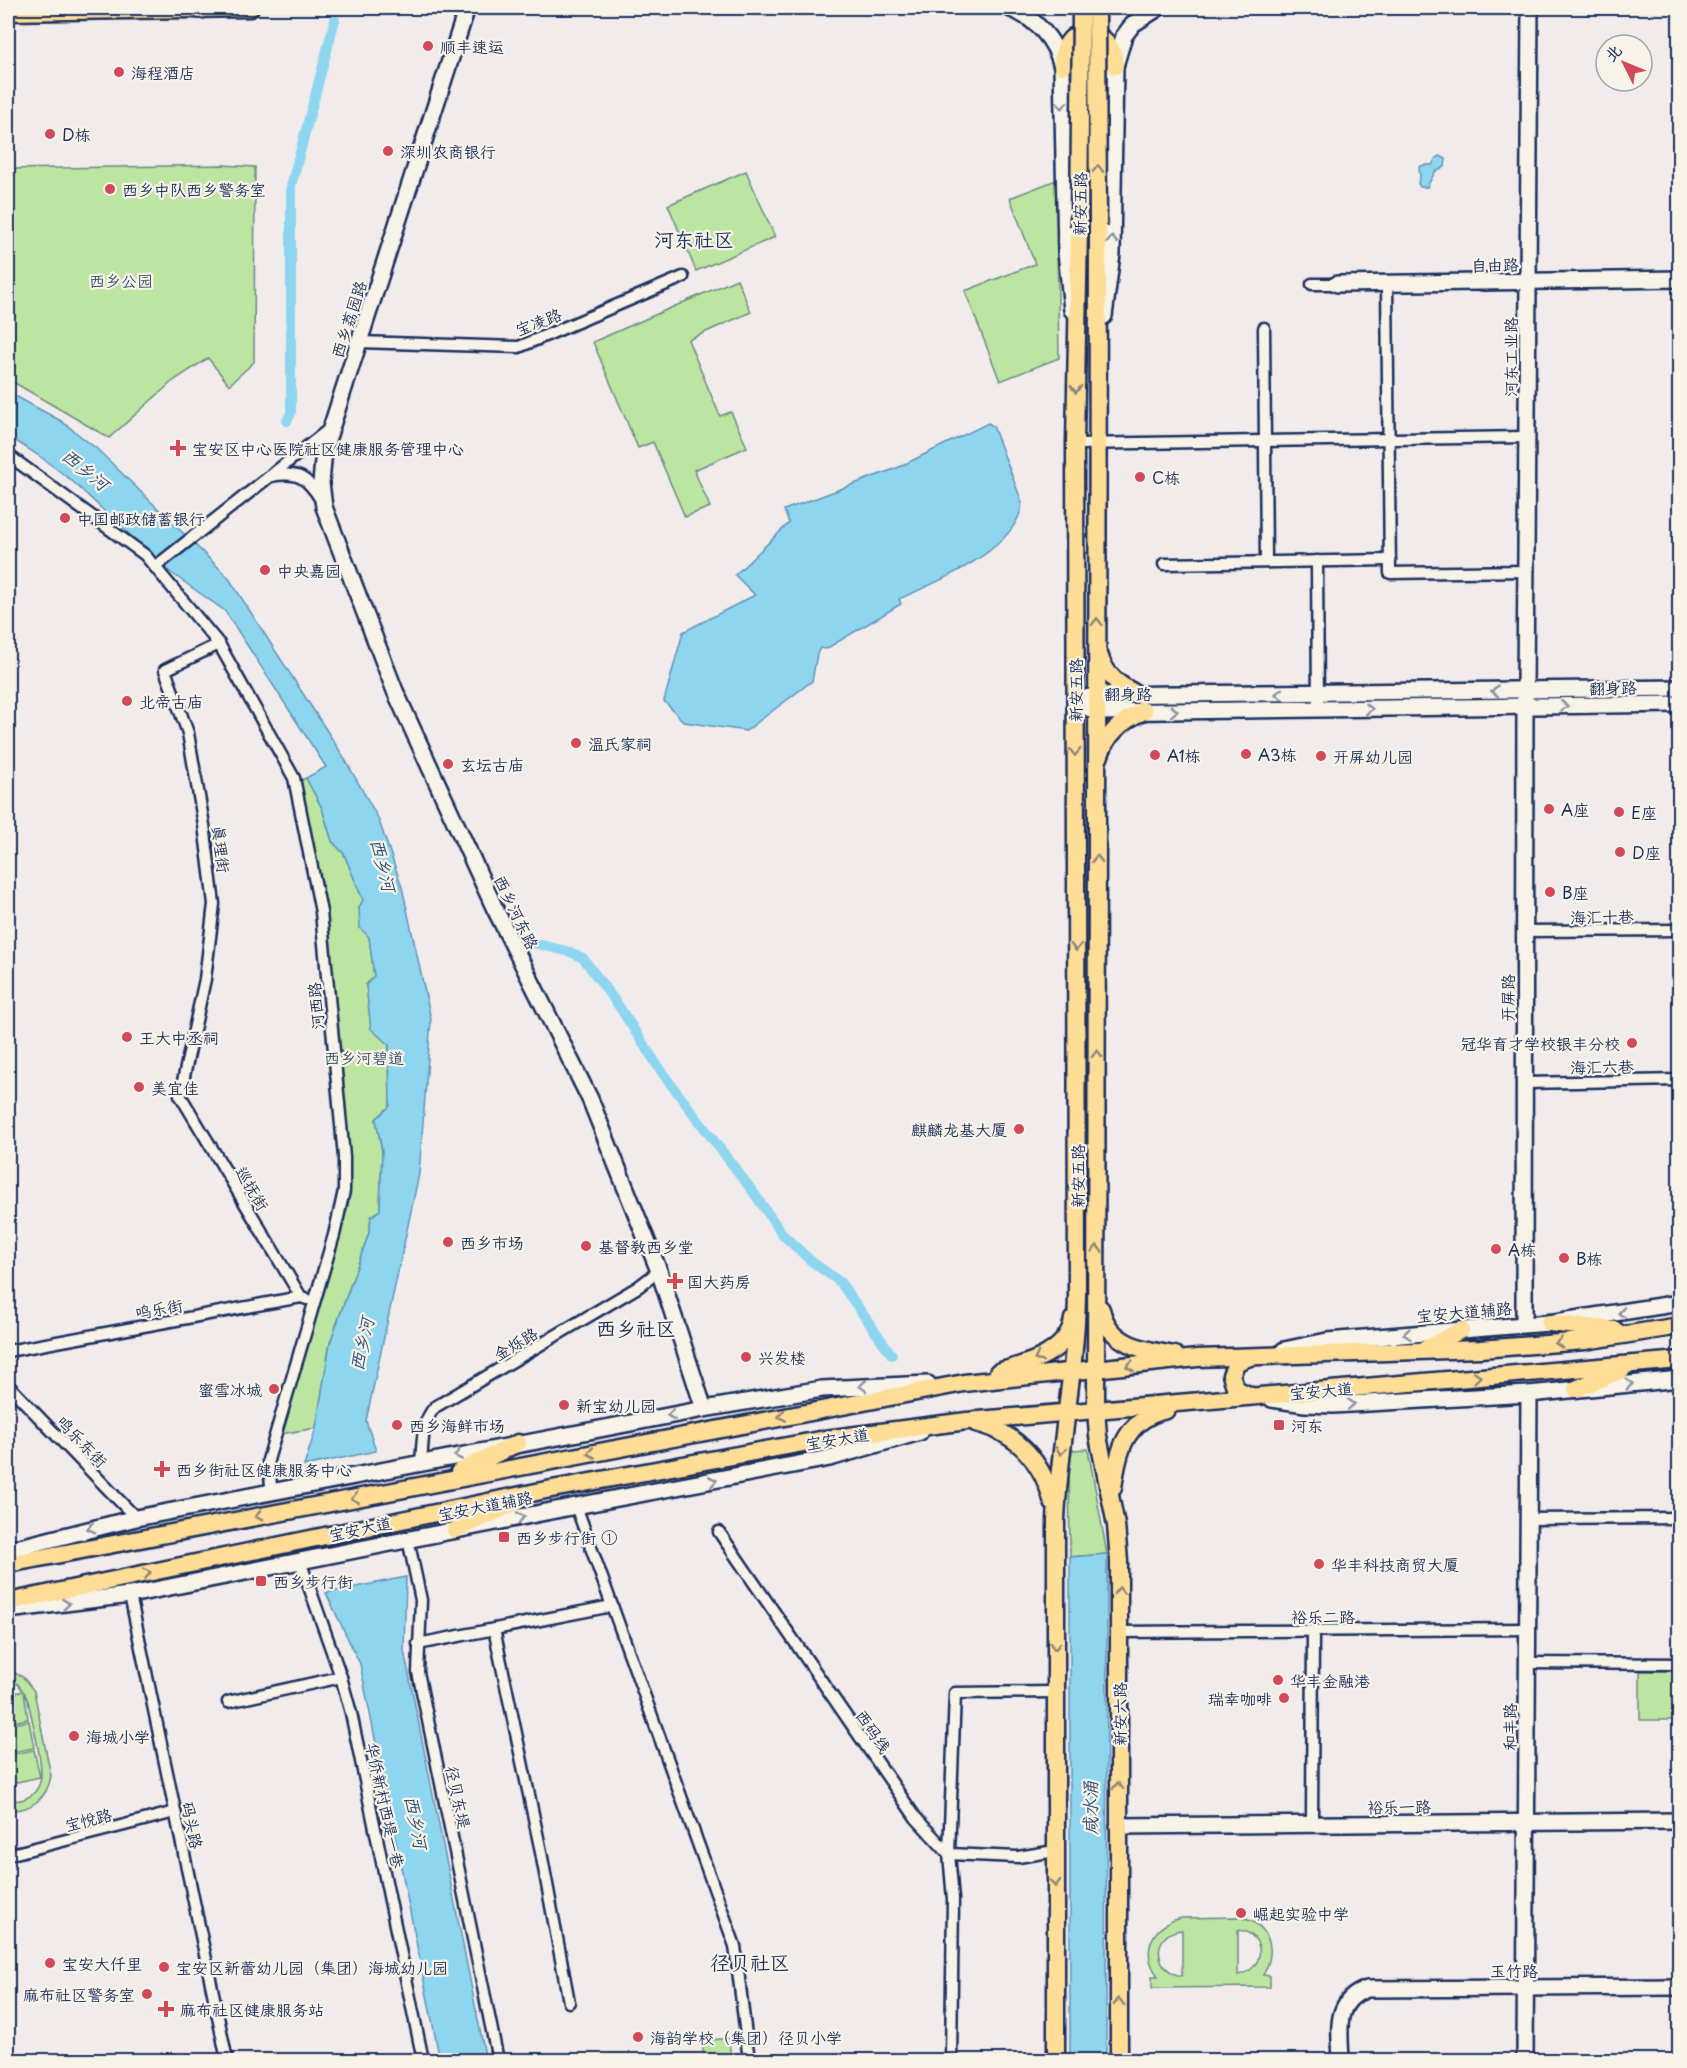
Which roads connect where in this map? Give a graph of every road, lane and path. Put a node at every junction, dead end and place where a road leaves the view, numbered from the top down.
1 (200, 8) edge
2 (250, 8) edge
3 (467, 8) edge
4 (1009, 8) edge
5 (1081, 8) edge
6 (1097, 8) edge
7 (1158, 8) edge
8 (1530, 8) edge
9 (8, 12) edge
10 (1062, 66) junction
11 (1115, 66) junction
12 (683, 277) dead end
13 (1680, 279) edge
14 (1528, 281) junction
15 (1387, 283) junction
16 (1312, 284) dead end
17 (1337, 284) joint
18 (1264, 328) dead end
19 (359, 342) junction
20 (1077, 359) junction
21 (1098, 361) junction
22 (332, 427) junction
23 (1527, 437) junction
24 (1389, 439) junction
25 (1265, 441) junction
26 (1098, 443) junction
27 (1076, 444) junction
28 (8, 455) edge
29 (270, 476) junction
30 (324, 507) junction
31 (1390, 560) junction
32 (1317, 561) junction
33 (1266, 562) junction
34 (1164, 564) dead end
35 (155, 567) junction
36 (1526, 572) junction
37 (219, 644) junction
38 (1097, 647) junction
39 (1680, 688) edge
40 (1525, 691) junction
41 (1318, 701) junction
42 (1075, 702) junction
43 (1097, 703) junction
44 (1143, 703) junction
45 (1680, 705) edge
46 (1525, 707) junction
47 (1097, 767) junction
48 (1680, 930) edge
49 (1525, 931) junction
50 (1680, 1080) edge
51 (1525, 1083) junction
52 (180, 1095) joint
53 (659, 1271) junction
54 (1097, 1290) junction
55 (1077, 1295) junction
56 (301, 1297) junction
57 (315, 1302) junction
58 (1680, 1304) edge
59 (1549, 1323) junction
60 (1524, 1324) junction
61 (1680, 1326) edge
62 (1461, 1329) junction
63 (1643, 1332) junction
64 (8, 1351) edge
65 (1423, 1351) junction
66 (1251, 1356) junction
67 (1197, 1358) junction
68 (1680, 1360) edge
69 (1638, 1364) junction
70 (1096, 1370) junction
71 (1072, 1372) junction
72 (1680, 1379) edge
73 (964, 1383) junction
74 (8, 1385) edge
75 (1576, 1389) junction
76 (1529, 1394) junction
77 (1251, 1396) junction
78 (1205, 1399) junction
79 (704, 1409) junction
80 (1096, 1409) junction
81 (1068, 1412) junction
82 (967, 1420) junction
83 (518, 1443) junction
84 (421, 1463) junction
85 (439, 1482) junction
86 (541, 1491) junction
87 (272, 1493) junction
88 (1112, 1498) junction
89 (576, 1506) junction
90 (136, 1518) junction
91 (1680, 1518) edge
92 (1528, 1519) junction
93 (1056, 1520) junction
94 (455, 1530) junction
95 (719, 1532) dead end
96 (405, 1540) junction
97 (8, 1550) edge
98 (300, 1561) junction
99 (8, 1564) edge
100 (130, 1595) junction
101 (8, 1602) edge
102 (612, 1606) junction
103 (8, 1610) edge
104 (494, 1629) junction
105 (1528, 1629) junction
106 (1313, 1631) junction
107 (1119, 1632) junction
108 (418, 1644) junction
109 (1528, 1663) junction
110 (1680, 1664) edge
111 (341, 1677) junction
112 (1055, 1692) junction
113 (228, 1702) dead end
114 (175, 1812) junction
115 (1680, 1821) edge
116 (1527, 1822) junction
117 (1312, 1824) junction
118 (1118, 1826) junction
119 (1055, 1851) junction
120 (948, 1854) junction
121 (8, 1855) edge
122 (1680, 1987) edge
123 (1526, 1988) junction
124 (569, 2002) dead end
125 (227, 2061) edge
126 (423, 2061) edge
127 (498, 2061) edge
128 (749, 2061) edge
129 (951, 2061) edge
130 (1056, 2061) edge
131 (1119, 2061) edge
132 (1341, 2061) edge
133 (1525, 2061) edge

1 - 2 main road
1 - 9 main road
3 - 19 street, 西乡荔园路
4 - 10 street
5 - 20 main road, 新安五路, bridge
21 -> 6 main road, 新安五路, bridge
7 - 11 street
8 - 14 street, 河东工业路
10 - 11 main road
10 -> 20 street
21 -> 11 street
12 - 19 street, 宝凌路
13 - 14 street, 自由路
14 - 15 street, 自由路
14 - 23 street, 河东工业路
15 - 17 street, 自由路
15 - 24 street
16 - 17 street, 自由路
18 - 25 street
19 - 22 street, 西乡荔园路
20 -> 27 main road, 新安五路
21 - 26 main road, 新安五路
22 - 29 street
22 - 30 street, 西乡河东路
23 - 24 street
23 - 36 street, 河东工业路
24 - 25 street
24 - 31 street
25 - 26 street
25 - 33 street
26 - 27 street
38 -> 26 main road, 新安五路
27 - 42 main road, 新安五路
28 - 35 street, 河西路
29 - 30 street
29 - 35 street
30 - 53 street, 西乡河东路
31 - 32 street
31 - 36 street
32 - 33 street
32 - 41 street
33 - 34 street
35 - 37 street, 河西路
36 - 40 street, 河东工业路
37 - 52 street, 真理街
37 - 57 street, 河西路
38 - 43 main road, 新安五路
38 - 44 main road
39 - 40 street, 翻身路
40 -> 41 street, 翻身路
40 - 46 street, 河东工业路
41 - 44 street, 翻身路
41 -> 46 street, 翻身路
42 - 43 street, 翻身路
42 -> 55 main road, 新安五路
43 - 44 street, 翻身路
43 - 47 main road, 新安五路
44 - 47 main road
46 -> 45 street, 翻身路
46 - 49 street, 开屏路
54 -> 47 main road, 新安五路
48 - 49 street, 海汇十巷
49 - 51 street, 开屏路
50 - 51 street, 海汇六巷
51 - 60 street, 开屏路
52 - 56 street, 巡抚街
53 - 79 street, 西乡河东路
53 - 84 street, 金烁路
54 - 67 main road
54 - 70 main road, 新安五路
55 - 71 main road, 新安五路
55 -> 73 main road
56 - 57 street
56 - 64 street, 鸣乐街
57 - 87 street, 河西路
58 -> 59 street, 宝安大道辅路
59 - 60 street, 宝安大道辅路
59 - 63 main road
60 - 62 street, 宝安大道辅路
61 - 63 main road, 宝安大道
62 - 65 main road
62 -> 66 street, 宝安大道辅路
63 -> 65 main road, 宝安大道
65 - 66 main road, 宝安大道
66 - 67 main road, 宝安大道
66 - 77 main road
67 -> 70 main road, 宝安大道
68 - 69 main road, 宝安大道
69 - 75 main road
77 -> 69 main road, 宝安大道
70 - 71 main road, 宝安大道
70 - 80 main road, 新安六路
71 - 73 main road, 宝安大道
71 - 81 main road
75 -> 72 street
73 -> 79 street
73 -> 85 main road, 宝安大道
74 - 90 street, 鸣乐东街
75 - 76 street
77 -> 76 street
76 - 92 street, 和丰路
77 - 78 main road, 宝安大道
78 - 80 main road, 宝安大道
78 - 88 main road
79 -> 83 street
80 - 81 main road, 宝安大道
80 - 88 main road, 新安六路
81 - 82 main road, 宝安大道
81 -> 93 main road
82 - 86 main road, 宝安大道
89 -> 82 street, 宝安大道辅路
82 - 93 main road
83 -> 84 street
83 - 85 main road
84 - 87 street
85 -> 99 main road, 宝安大道
86 - 94 main road
101 -> 86 main road, 宝安大道
87 - 90 street
107 -> 88 main road, 新安六路
94 -> 89 street, 宝安大道辅路
89 - 102 street
90 -> 97 street
91 - 92 street
92 - 105 street, 和丰路
93 -> 112 main road
94 - 96 street, 宝安大道辅路
95 - 120 street, 西码线
96 - 98 street, 宝安大道辅路
96 - 108 street, 径贝东堤
98 - 100 street, 宝安大道辅路
98 - 111 street, 华侨新村西堤一巷
103 -> 100 street, 宝安大道辅路
100 - 114 street, 码头路
102 - 104 street
102 - 128 street
104 - 108 street
104 - 124 street
105 - 106 street, 裕乐二路
105 - 109 street, 和丰路
106 - 107 street, 裕乐二路
106 - 117 street
118 -> 107 main road, 新安六路
108 - 127 street, 径贝东堤
109 - 110 street
109 - 116 street, 和丰路
111 - 113 street
111 - 126 street, 华侨新村西堤一巷
112 - 119 main road
112 - 120 street
114 - 121 street, 宝悦路
114 - 125 street, 码头路
115 - 116 street, 裕乐一路
116 - 117 street, 裕乐一路
116 - 123 street, 和丰路
117 - 118 street, 裕乐一路
131 -> 118 main road, 新安六路
119 - 120 street
119 -> 130 main road
120 - 129 street
122 - 123 street, 玉竹路
123 - 132 street, 玉竹路
123 - 133 street, 和丰路

